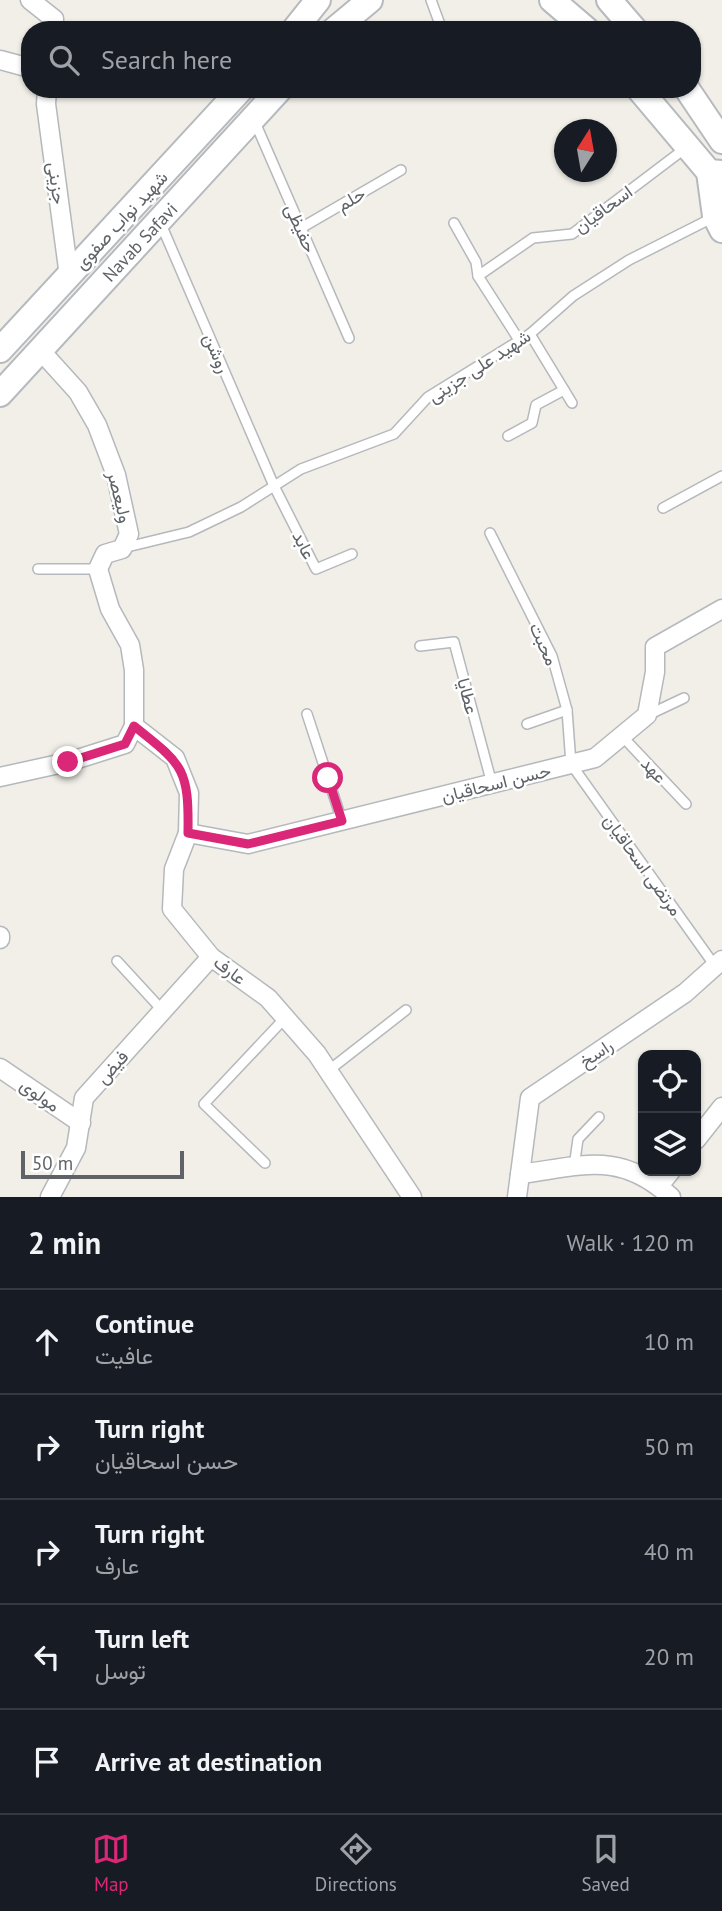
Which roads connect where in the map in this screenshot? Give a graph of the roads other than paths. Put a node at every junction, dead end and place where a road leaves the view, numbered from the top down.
1 (30, 0) edge
2 (370, 0) edge
3 (431, 0) edge
4 (552, 0) edge
5 (609, 0) edge
6 (314, 2) edge
7 (54, 21) edge
8 (300, 21) edge
9 (345, 21) edge
10 (439, 21) edge
11 (576, 21) edge
12 (627, 21) edge
13 (0, 61) edge
14 (21, 66) edge
15 (46, 98) edge
16 (233, 98) edge
17 (272, 98) edge
18 (646, 98) edge
19 (693, 98) edge
20 (253, 118) junction
21 (722, 141) edge
22 (687, 147) junction
23 (401, 170) dead end
24 (715, 173) edge
25 (159, 220) junction
26 (454, 223) dead end
27 (719, 223) edge
28 (301, 228) junction
29 (69, 276) junction
30 (478, 276) junction
31 (530, 334) junction
32 (349, 338) dead end
33 (519, 340) junction
34 (0, 350) edge
35 (40, 351) junction
36 (564, 390) junction
37 (0, 394) edge
38 (572, 403) dead end
39 (508, 436) dead end
40 (722, 476) edge
41 (274, 486) junction
42 (663, 508) dead end
43 (490, 533) dead end
44 (122, 549) junction
45 (352, 554) dead end
46 (37, 569) dead end
47 (98, 569) junction
48 (722, 609) edge
49 (420, 646) dead end
50 (684, 698) dead end
51 (567, 710) junction
52 (307, 714) dead end
53 (647, 715) junction
54 (527, 724) dead end
55 (134, 726) junction
56 (622, 736) junction
57 (571, 764) junction
58 (0, 777) edge
59 (492, 784) junction
60 (686, 804) dead end
61 (342, 821) junction
62 (188, 833) junction
63 (211, 957) junction
64 (117, 961) dead end
65 (719, 962) edge
66 (406, 1010) dead end
67 (163, 1011) junction
68 (285, 1018) junction
69 (0, 1068) edge
70 (328, 1070) junction
71 (722, 1107) edge
72 (599, 1117) dead end
73 (80, 1123) junction
74 (701, 1134) edge
75 (265, 1163) dead end
76 (574, 1167) junction
77 (520, 1174) junction
78 (665, 1191) edge
79 (50, 1197) edge
80 (412, 1197) edge
81 (517, 1197) edge

1 - 7 street
2 - 9 main road
3 - 10 lane
4 - 11 main road
5 - 12 main road
6 - 8 main road
13 - 14 street
15 - 29 street, جزینی
16 - 29 main road, شهید نواب صفوی
17 - 20 main road, Navab Safavi
18 - 22 main road
19 - 21 main road
20 - 25 main road, Navab Safavi
20 - 28 lane, حفیظی
22 - 24 main road
22 - 30 lane, اسحاقیان
23 - 28 lane, حلم
24 - 27 main road
25 - 35 main road, Navab Safavi
25 - 41 lane, روشن
26 - 30 lane
27 - 31 lane, شهید علی جزینی
28 - 32 lane, حفیظی
29 - 34 main road, شهید نواب صفوی
30 - 33 lane
31 - 33 lane, شهید علی جزینی
31 - 36 lane
33 - 41 lane, شهید علی جزینی
35 - 37 main road, Navab Safavi
35 - 44 street, ولیعصر
36 - 38 lane
36 - 39 lane
40 - 42 lane
41 - 44 lane, شهید علی جزینی
41 - 45 lane, عابد
43 - 51 lane, محبت
44 - 47 street, ولیعصر
46 - 47 lane
47 - 55 street
48 - 53 street
49 - 59 lane, عطایا
50 - 53 lane
51 - 54 lane
51 - 57 lane, محبت
52 - 61 lane
53 - 56 street, حسن اسحاقیان
55 - 58 street
55 - 62 street, عارف
56 - 57 street, حسن اسحاقیان
56 - 60 lane, عهد
57 - 59 street, حسن اسحاقیان
57 - 65 lane, مرتضی اسحاقیان
59 - 61 street, حسن اسحاقیان
61 - 62 street, حسن اسحاقیان
62 - 63 street, عارف
63 - 67 street, فیض
63 - 68 street, عارف
64 - 67 lane
65 - 77 street, راسخ
66 - 70 lane
67 - 73 street, فیض
68 - 70 street, عارف
68 - 75 lane
69 - 73 street, مولوی
70 - 80 street, عارف
71 - 74 street
72 - 76 lane
73 - 79 street, فیض
76 - 77 street
76 - 78 street
77 - 81 street

